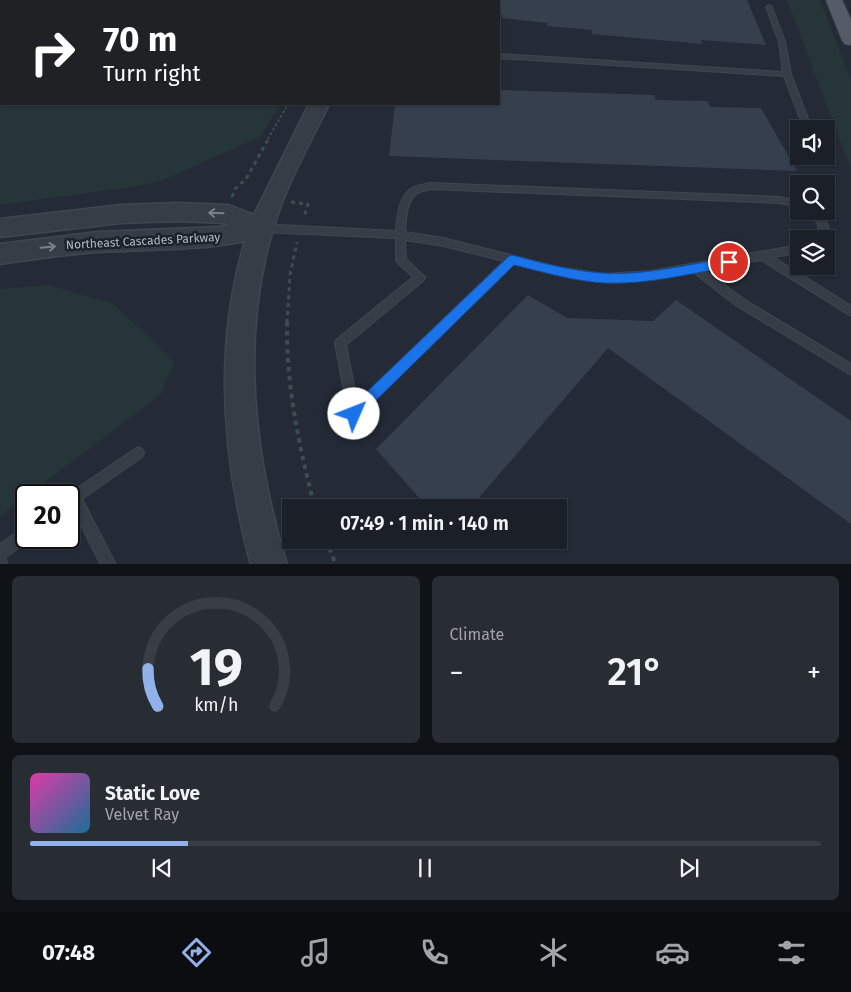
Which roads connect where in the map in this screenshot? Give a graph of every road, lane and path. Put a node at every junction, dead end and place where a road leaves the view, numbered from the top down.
1 (834, 0) edge
2 (769, 7) dead end
3 (851, 40) edge
4 (500, 56) edge
5 (787, 74) junction
6 (287, 105) edge
7 (319, 105) edge
8 (805, 120) edge
9 (231, 198) dead end
10 (790, 202) edge
11 (308, 204) dead end
12 (0, 228) edge
13 (261, 228) junction
14 (300, 230) junction
15 (400, 235) junction
16 (790, 251) edge
17 (0, 254) edge
18 (763, 256) junction
19 (512, 260) junction
20 (695, 268) junction
21 (851, 311) edge
22 (851, 370) edge
23 (138, 453) dead end
24 (80, 493) edge
25 (312, 499) edge
26 (80, 513) edge
27 (15, 541) edge
28 (330, 549) edge
29 (0, 553) edge
30 (109, 564) edge
31 (269, 564) edge
32 (336, 564) edge

1 - 3 main road
2 - 5 lane
4 - 5 lane
5 - 8 lane
6 - 9 path
7 - 13 street
10 - 15 lane
11 - 14 path
13 -> 12 street, Northeast Cascades Parkway
13 - 14 lane
17 -> 13 street, Northeast Cascades Parkway
13 - 31 street
14 - 15 lane
14 - 25 path
15 - 19 lane
15 - 19 lane
16 - 18 lane
18 - 20 lane
18 - 21 lane
19 - 20 lane
20 - 22 lane
23 - 24 lane
26 - 30 lane
27 - 29 lane
28 - 32 path

